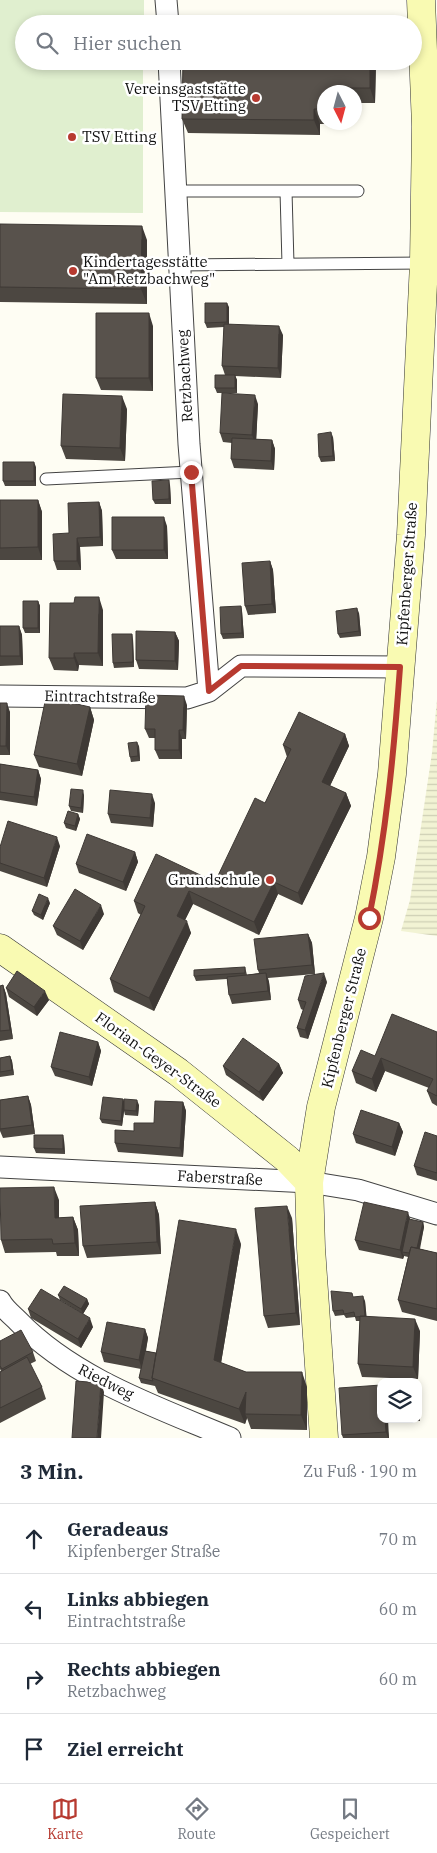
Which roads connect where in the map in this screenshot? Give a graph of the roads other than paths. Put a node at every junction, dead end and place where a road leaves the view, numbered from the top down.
1 (166, 0) edge
2 (421, 0) edge
3 (167, 15) edge
4 (422, 15) edge
5 (422, 25) edge
6 (169, 70) edge
7 (176, 190) junction
8 (286, 191) junction
9 (358, 191) dead end
10 (424, 263) junction
11 (288, 264) junction
12 (179, 265) junction
13 (191, 472) junction
14 (46, 479) dead end
15 (400, 667) junction
16 (209, 691) junction
17 (0, 696) edge
18 (0, 948) edge
19 (0, 1167) edge
20 (309, 1182) junction
21 (437, 1214) edge
22 (0, 1301) edge
23 (230, 1438) edge
24 (324, 1438) edge

1 - 3 street
2 - 4 street, Kipfenberger Straße
5 - 10 street, Kipfenberger Straße
6 - 7 street, Retzbachweg
7 - 8 lane
7 - 12 street, Retzbachweg
8 - 9 lane
8 - 11 lane
10 - 11 lane
10 - 15 street, Kipfenberger Straße
11 - 12 lane
12 - 13 street, Retzbachweg
13 - 14 lane
13 - 16 street, Retzbachweg
15 - 16 street, Eintrachtstraße
15 - 20 street, Kipfenberger Straße
16 - 17 street, Eintrachtstraße
18 - 20 street, Florian-Geyer-Straße
19 - 20 street, Faberstraße
20 - 21 street, Faberstraße
20 - 24 street, Kipfenberger Straße
22 - 23 street, Riedweg

